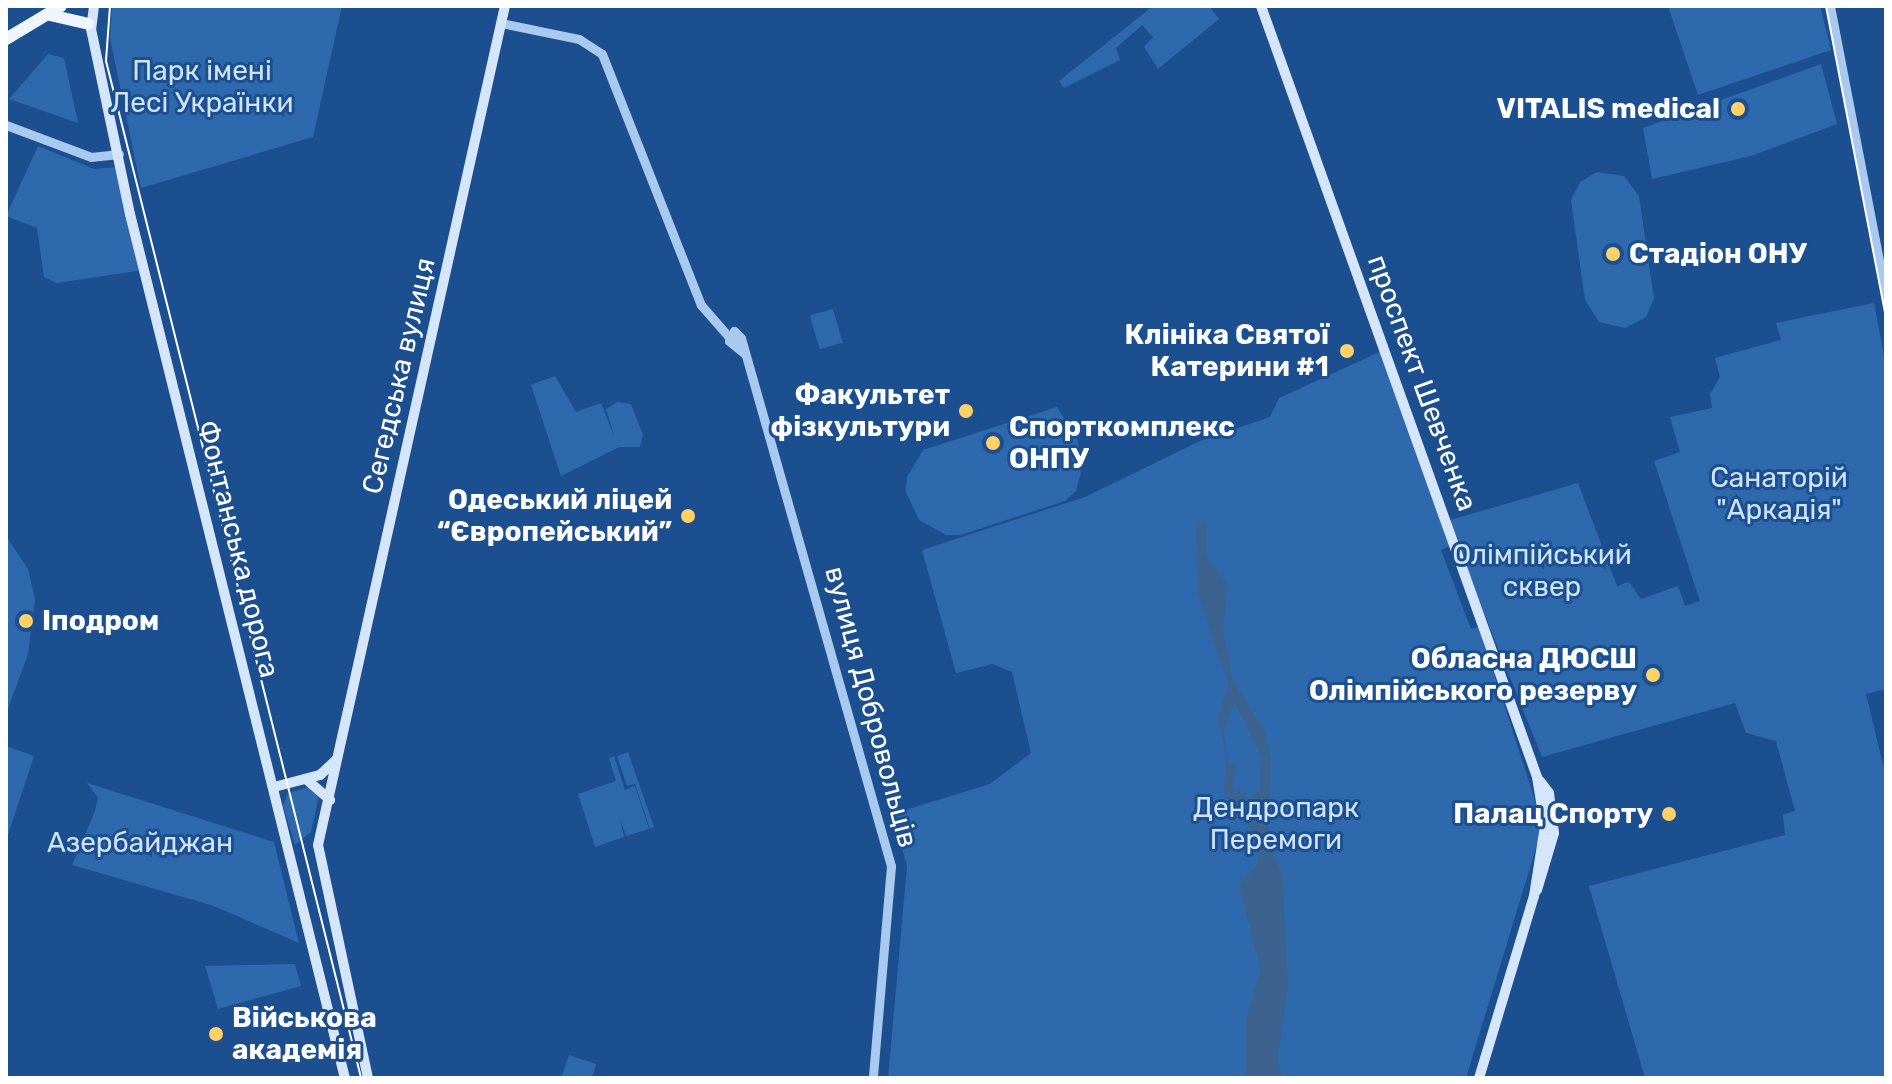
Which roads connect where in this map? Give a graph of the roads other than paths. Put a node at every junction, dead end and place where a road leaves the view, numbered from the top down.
1 (75, 6) edge
2 (94, 6) edge
3 (505, 6) edge
4 (1261, 6) edge
5 (1830, 6) edge
6 (56, 8) edge
7 (501, 23) junction
8 (89, 27) junction
9 (6, 39) edge
10 (6, 125) edge
11 (119, 154) junction
12 (1886, 298) edge
13 (339, 756) junction
14 (306, 779) junction
15 (274, 787) junction
16 (330, 800) junction
17 (1481, 1073) edge
18 (345, 1078) edge
19 (368, 1078) edge
20 (873, 1078) edge

1 - 8 main road
2 - 8 main road
3 - 7 main road, Сегедська вулиця
4 - 17 main road, проспект Шевченка
5 - 12 street
6 - 8 main road
6 - 9 main road
7 - 13 main road, Сегедська вулиця
7 - 20 street, вулиця Добровольців
8 - 11 main road, Фонтанська дорога
10 - 11 street
11 - 15 main road, Фонтанська дорога
13 - 14 main road
13 - 16 main road, Сегедська вулиця
14 - 15 main road
14 - 16 main road
15 - 18 main road, Фонтанська дорога
16 - 19 main road, Сегедська вулиця

